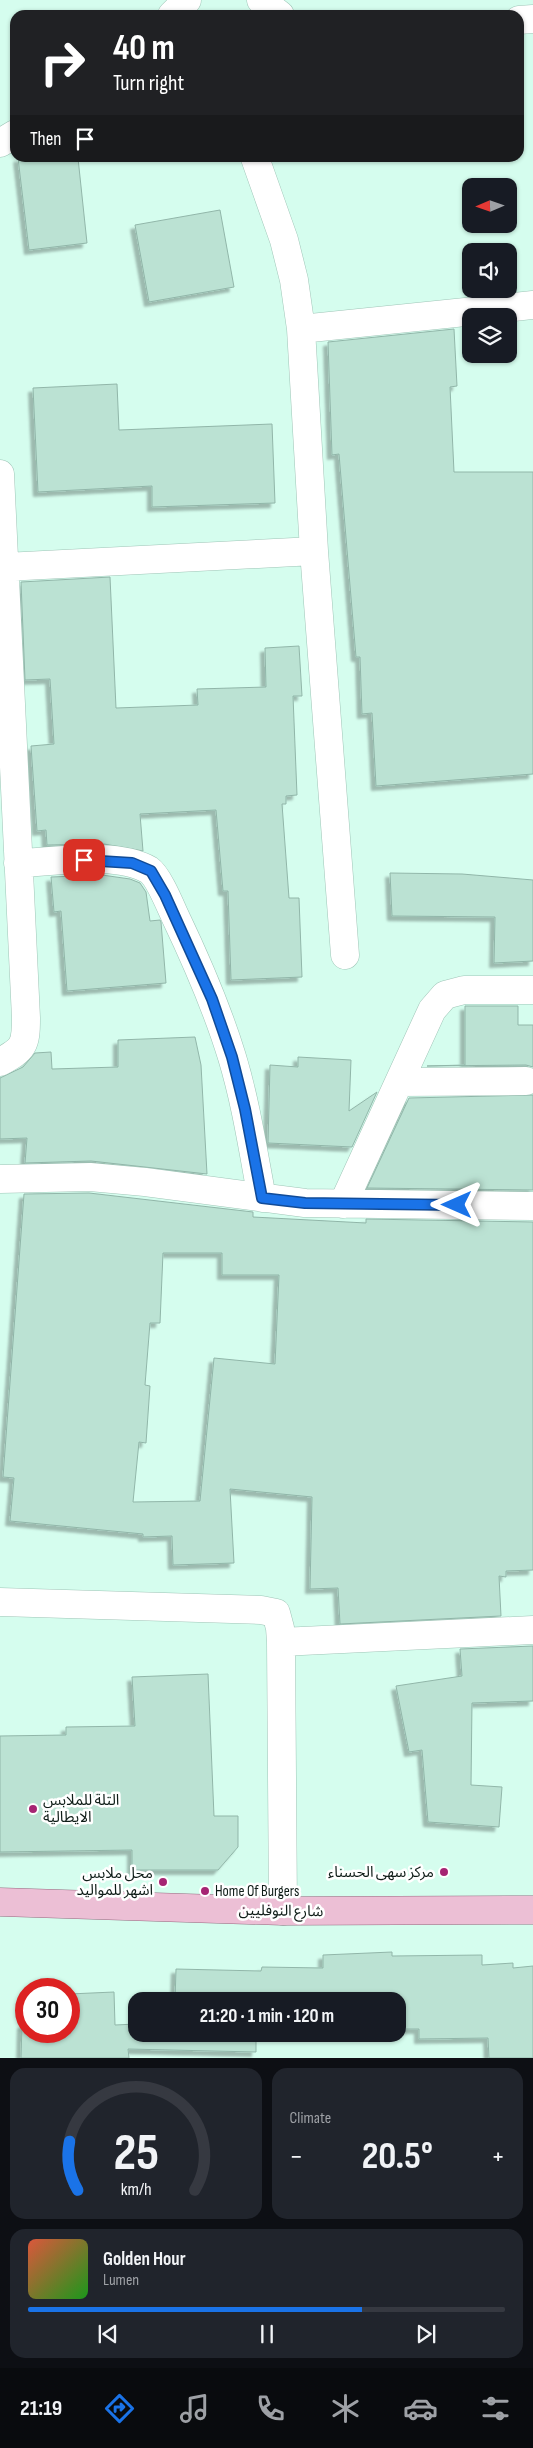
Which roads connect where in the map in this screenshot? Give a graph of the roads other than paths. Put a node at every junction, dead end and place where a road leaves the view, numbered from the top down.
1 (187, 0) edge
2 (262, 0) edge
3 (177, 10) edge
4 (274, 10) edge
5 (256, 162) edge
6 (533, 304) edge
7 (301, 329) junction
8 (0, 474) edge
9 (314, 551) junction
10 (5, 567) junction
11 (12, 872) edge
12 (345, 955) dead end
13 (533, 990) edge
14 (0, 1062) edge
15 (526, 1081) dead end
16 (400, 1082) junction
17 (0, 1180) edge
18 (262, 1198) junction
19 (343, 1204) junction
20 (533, 1206) edge
21 (0, 1602) edge
22 (533, 1630) edge
23 (281, 1642) junction
24 (0, 1902) edge
25 (533, 1910) edge
26 (283, 1912) junction

1 - 3 street
2 - 4 street
5 - 7 street
6 - 7 street
7 - 9 street
8 - 10 street
9 - 10 street
9 - 12 street
10 - 11 street
11 - 14 street
11 - 18 street
13 - 16 street
15 - 16 street
16 - 19 street
17 - 18 street
18 - 19 street
19 - 20 street
21 - 23 street
22 - 23 street
23 - 26 street
24 - 26 main road, شارع النوفليين
25 - 26 main road, شارع النوفليين

